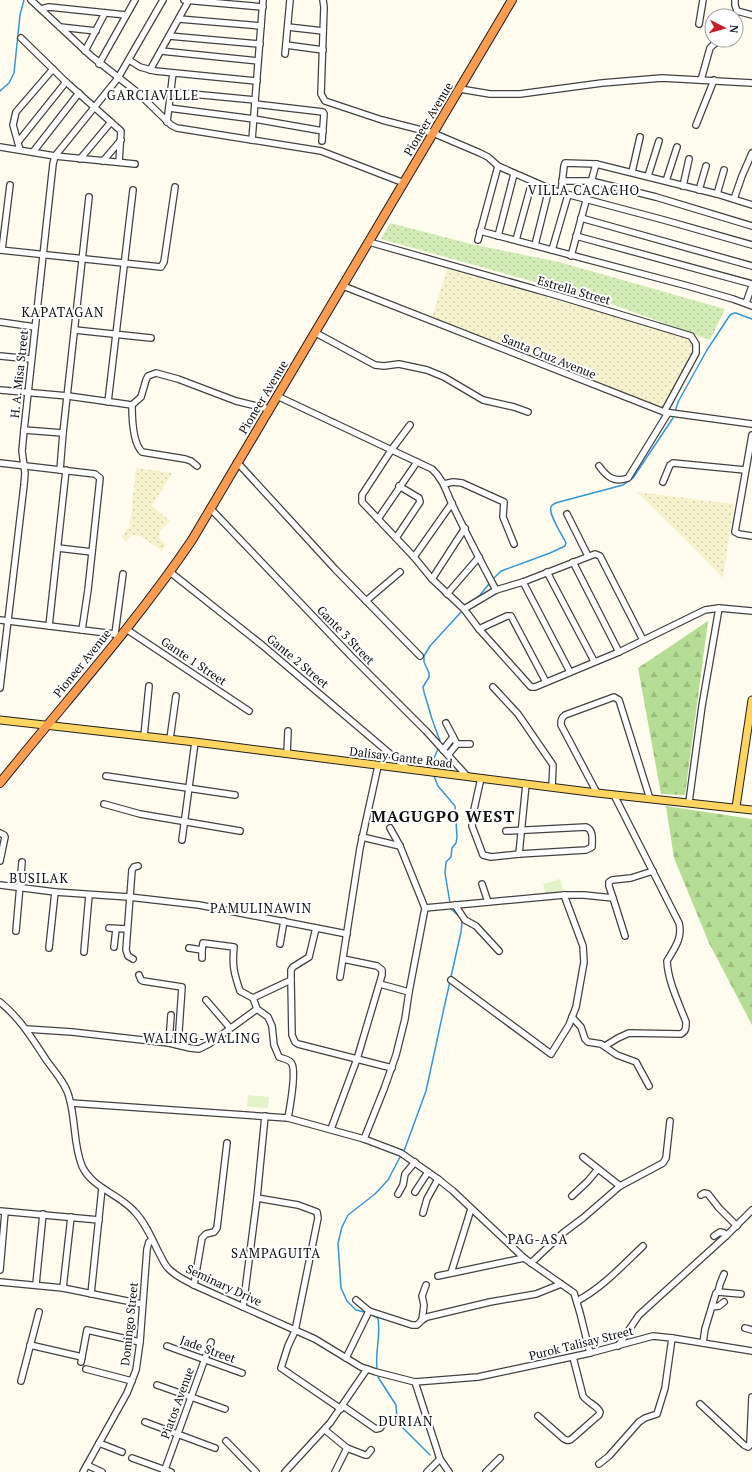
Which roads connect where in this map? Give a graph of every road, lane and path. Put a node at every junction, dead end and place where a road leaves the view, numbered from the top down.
1 (135, 0) edge
2 (163, 0) edge
3 (184, 0) edge
4 (189, 0) edge
5 (263, 0) edge
6 (290, 0) edge
7 (323, 0) edge
8 (512, 0) edge
9 (703, 0) edge
10 (735, 0) edge
11 (34, 1) edge
12 (263, 7) junction
13 (40, 9) junction
14 (105, 13) junction
15 (752, 14) edge
16 (126, 15) junction
17 (179, 19) junction
18 (699, 24) dead end
19 (261, 26) junction
20 (60, 27) junction
21 (288, 27) junction
22 (80, 29) junction
23 (96, 31) junction
24 (323, 31) junction
25 (169, 36) junction
26 (21, 38) dead end
27 (74, 41) junction
28 (260, 44) junction
29 (286, 46) junction
30 (710, 48) edge
31 (323, 50) junction
32 (86, 51) junction
33 (161, 51) junction
34 (285, 54) dead end
35 (129, 60) junction
36 (258, 61) junction
37 (99, 64) junction
38 (53, 69) junction
39 (150, 70) junction
40 (173, 73) junction
41 (118, 78) junction
42 (701, 80) junction
43 (714, 80) junction
44 (257, 81) junction
45 (66, 82) junction
46 (752, 83) edge
47 (460, 89) junction
48 (171, 92) junction
49 (79, 93) junction
50 (255, 102) junction
51 (95, 107) junction
52 (169, 108) junction
53 (254, 119) junction
54 (111, 122) junction
55 (167, 122) junction
56 (696, 125) dead end
57 (323, 131) junction
58 (433, 133) junction
59 (640, 136) dead end
60 (121, 140) junction
61 (252, 140) junction
62 (322, 141) dead end
63 (659, 141) dead end
64 (18, 142) junction
65 (0, 147) edge
66 (677, 147) dead end
67 (20, 150) junction
68 (33, 152) junction
69 (752, 153) edge
70 (55, 156) junction
71 (689, 158) dead end
72 (80, 159) junction
73 (103, 161) junction
74 (119, 162) junction
75 (136, 164) dead end
76 (596, 164) junction
77 (498, 166) junction
78 (706, 166) dead end
79 (724, 170) dead end
80 (632, 172) junction
81 (514, 174) junction
82 (648, 176) junction
83 (562, 180) junction
84 (591, 181) junction
85 (666, 181) junction
86 (532, 182) junction
87 (404, 183) junction
88 (10, 185) dead end
89 (175, 186) dead end
90 (683, 186) junction
91 (549, 189) junction
92 (133, 190) dead end
93 (699, 190) junction
94 (561, 193) junction
95 (717, 194) junction
96 (568, 195) junction
97 (89, 197) dead end
98 (586, 199) junction
99 (734, 199) junction
100 (752, 205) edge
101 (581, 218) junction
102 (752, 226) edge
103 (480, 231) junction
104 (498, 236) junction
105 (576, 236) junction
106 (478, 240) dead end
107 (516, 240) junction
108 (369, 242) junction
109 (535, 245) junction
110 (752, 245) edge
111 (1, 250) edge
112 (552, 250) junction
113 (43, 254) junction
114 (571, 256) junction
115 (82, 259) junction
116 (124, 263) junction
117 (752, 266) edge
118 (343, 286) junction
119 (752, 286) edge
120 (746, 303) junction
121 (752, 306) edge
122 (0, 322) edge
123 (35, 327) junction
124 (75, 330) junction
125 (316, 333) junction
126 (116, 334) junction
127 (151, 338) dead end
128 (0, 356) edge
129 (31, 359) junction
130 (0, 390) edge
131 (28, 392) junction
132 (68, 396) junction
133 (277, 396) junction
134 (108, 402) junction
135 (132, 405) junction
136 (269, 409) junction
137 (528, 412) dead end
138 (666, 413) junction
139 (752, 424) edge
140 (410, 425) dead end
141 (24, 430) junction
142 (63, 433) junction
143 (752, 435) edge
144 (392, 449) junction
145 (238, 462) junction
146 (417, 462) junction
147 (0, 463) edge
148 (24, 466) junction
149 (197, 466) dead end
150 (599, 466) dead end
151 (63, 470) junction
152 (745, 470) junction
153 (663, 482) dead end
154 (444, 484) junction
155 (400, 486) junction
156 (452, 503) junction
157 (210, 508) junction
158 (567, 514) dead end
159 (378, 518) junction
160 (465, 528) junction
161 (752, 536) edge
162 (396, 538) junction
163 (514, 544) dead end
164 (58, 548) junction
165 (92, 552) junction
166 (588, 556) junction
167 (414, 557) junction
168 (479, 557) junction
169 (572, 562) junction
170 (170, 572) junction
171 (400, 572) dead end
172 (547, 572) junction
173 (123, 574) dead end
174 (432, 579) junction
175 (523, 582) junction
176 (496, 590) junction
177 (447, 594) junction
178 (366, 601) junction
179 (719, 608) junction
180 (464, 609) junction
181 (752, 611) edge
182 (0, 620) edge
183 (8, 621) junction
184 (48, 626) junction
185 (126, 629) junction
186 (479, 629) junction
187 (82, 630) junction
188 (117, 636) junction
189 (644, 640) junction
190 (619, 652) junction
191 (420, 656) dead end
192 (594, 661) junction
193 (570, 672) junction
194 (546, 682) junction
195 (149, 686) dead end
196 (493, 687) dead end
197 (0, 688) edge
198 (176, 696) dead end
199 (752, 700) edge
200 (249, 711) dead end
201 (0, 720) edge
202 (446, 723) dead end
203 (47, 725) junction
204 (288, 730) dead end
205 (144, 736) junction
206 (453, 738) junction
207 (170, 739) junction
208 (195, 742) junction
209 (457, 744) junction
210 (470, 744) dead end
211 (445, 752) junction
212 (287, 754) junction
213 (378, 766) junction
214 (408, 769) junction
215 (106, 776) dead end
216 (467, 776) junction
217 (481, 778) junction
218 (0, 784) edge
219 (526, 784) junction
220 (188, 788) junction
221 (552, 788) junction
222 (597, 793) junction
223 (235, 795) dead end
224 (614, 795) junction
225 (650, 799) junction
226 (689, 802) junction
227 (104, 804) dead end
228 (736, 807) junction
229 (752, 810) edge
230 (184, 822) junction
231 (390, 828) dead end
232 (521, 831) junction
233 (240, 832) dead end
234 (506, 832) dead end
235 (0, 833) edge
236 (362, 837) junction
237 (182, 840) dead end
238 (400, 846) junction
239 (519, 854) junction
240 (0, 861) edge
241 (22, 862) dead end
242 (138, 866) dead end
243 (653, 871) junction
244 (482, 884) dead end
245 (0, 885) edge
246 (20, 887) junction
247 (55, 892) junction
248 (89, 895) junction
249 (564, 895) junction
250 (129, 897) junction
251 (613, 898) junction
252 (488, 902) junction
253 (452, 905) junction
254 (425, 908) junction
255 (284, 922) junction
256 (316, 928) junction
257 (127, 930) junction
258 (16, 931) dead end
259 (347, 934) junction
260 (625, 936) dead end
261 (280, 944) dead end
262 (114, 947) dead end
263 (49, 948) dead end
264 (189, 948) dead end
265 (202, 950) junction
266 (499, 951) dead end
267 (84, 952) dead end
268 (202, 958) dead end
269 (133, 959) dead end
270 (343, 959) junction
271 (139, 975) dead end
272 (340, 977) dead end
273 (291, 980) junction
274 (451, 980) dead end
275 (380, 984) junction
276 (408, 992) junction
277 (253, 998) junction
278 (206, 1000) dead end
279 (0, 1002) edge
280 (258, 1009) junction
281 (171, 1015) dead end
282 (572, 1016) junction
283 (230, 1028) junction
284 (26, 1029) junction
285 (169, 1043) junction
286 (178, 1045) junction
287 (605, 1046) junction
288 (358, 1059) junction
289 (392, 1068) junction
290 (649, 1086) dead end
291 (70, 1103) junction
292 (265, 1116) junction
293 (288, 1118) junction
294 (670, 1120) dead end
295 (331, 1130) junction
296 (364, 1139) junction
297 (227, 1143) dead end
298 (583, 1157) dead end
299 (415, 1162) junction
300 (598, 1169) junction
301 (428, 1172) junction
302 (438, 1179) junction
303 (620, 1186) junction
304 (102, 1188) junction
305 (415, 1192) dead end
306 (398, 1194) dead end
307 (701, 1195) dead end
308 (572, 1196) dead end
309 (257, 1198) junction
310 (471, 1209) junction
311 (752, 1210) edge
312 (3, 1212) edge
313 (423, 1213) dead end
314 (43, 1214) junction
315 (71, 1217) junction
316 (99, 1220) junction
317 (737, 1226) junction
318 (714, 1236) dead end
319 (726, 1236) junction
320 (152, 1240) junction
321 (643, 1246) dead end
322 (524, 1258) junction
323 (531, 1263) junction
324 (0, 1270) edge
325 (451, 1273) junction
326 (724, 1274) dead end
327 (438, 1276) dead end
328 (0, 1282) edge
329 (36, 1284) junction
330 (561, 1284) junction
331 (194, 1285) junction
332 (426, 1285) dead end
333 (63, 1288) junction
334 (718, 1292) junction
335 (91, 1294) junction
336 (741, 1294) dead end
337 (356, 1300) dead end
338 (577, 1301) junction
339 (724, 1302) dead end
340 (142, 1304) junction
341 (712, 1306) junction
342 (243, 1307) junction
343 (369, 1311) junction
344 (39, 1312) dead end
345 (422, 1320) junction
346 (744, 1328) dead end
347 (752, 1330) edge
348 (295, 1331) junction
349 (672, 1338) junction
350 (140, 1342) junction
351 (211, 1342) dead end
352 (703, 1343) junction
353 (30, 1345) junction
354 (167, 1346) dead end
355 (617, 1346) junction
356 (752, 1351) edge
357 (590, 1353) junction
358 (573, 1357) junction
359 (346, 1358) junction
360 (205, 1360) junction
361 (86, 1369) dead end
362 (367, 1370) junction
363 (242, 1373) dead end
364 (21, 1381) dead end
365 (132, 1381) junction
366 (414, 1382) junction
367 (157, 1385) dead end
368 (752, 1397) edge
369 (190, 1398) junction
370 (700, 1404) dead end
371 (342, 1408) junction
372 (225, 1409) dead end
373 (538, 1416) dead end
374 (145, 1422) dead end
375 (383, 1424) dead end
376 (324, 1430) junction
377 (751, 1433) edge
378 (178, 1435) junction
379 (226, 1441) dead end
380 (99, 1443) junction
381 (215, 1448) dead end
382 (347, 1448) junction
383 (371, 1450) dead end
384 (122, 1452) dead end
385 (132, 1458) dead end
386 (500, 1458) dead end
387 (440, 1459) junction
388 (599, 1464) dead end
389 (87, 1465) junction
390 (167, 1471) edge
391 (83, 1472) edge
392 (102, 1472) edge
393 (256, 1472) edge
394 (285, 1472) edge
395 (335, 1472) edge
396 (427, 1472) edge
397 (449, 1472) edge
398 (486, 1472) edge

1 - 16 street
2 - 35 street, H. A. Misa Street
3 - 4 street
4 - 12 street
4 - 17 street
5 - 12 street
6 - 21 street
7 - 24 street
8 - 47 highway, Pioneer Avenue
9 - 18 street
10 - 15 street
11 - 13 street
12 - 19 street
13 - 14 street
13 - 20 street
14 - 16 street
14 - 23 street
16 - 37 street
17 - 19 street
17 - 25 street
19 - 28 street
20 - 22 street
20 - 27 street
21 - 24 street
21 - 29 street
22 - 23 street
22 - 27 street
23 - 32 street
24 - 31 street
25 - 28 street
25 - 33 street
26 - 38 street
27 - 32 street
28 - 36 street
29 - 31 street
29 - 34 street
30 - 42 street
31 - 58 street
32 - 37 street
33 - 36 street
33 - 39 street
35 - 39 street
35 - 41 street, H. A. Misa Street
36 - 44 street
37 - 41 street
38 - 45 street
38 - 64 street
39 - 40 street
40 - 44 street
40 - 48 street
41 - 51 street, H. A. Misa Street
41 - 55 street
42 - 43 street
42 - 47 street
43 - 46 street
43 - 56 street
44 - 50 street
45 - 49 street
45 - 64 street
47 - 58 highway, Pioneer Avenue
48 - 50 street
48 - 52 street
49 - 51 street
49 - 68 street
50 - 53 street
50 - 57 street
51 - 54 street
51 - 70 street, H. A. Misa Street
52 - 53 street
52 - 55 street
53 - 57 street
53 - 61 street
54 - 60 street
54 - 72 street
55 - 61 street
57 - 62 street
58 - 77 street
58 - 87 highway, Pioneer Avenue
59 - 80 street
60 - 73 street
60 - 74 street
61 - 87 street
63 - 82 street
64 - 67 street
65 - 67 street
66 - 85 street
67 - 68 street
68 - 70 street
69 - 99 street
70 - 72 street
70 - 113 street, H. A. Misa Street
71 - 90 street
72 - 73 street
73 - 74 street
74 - 75 street
76 - 80 street
76 - 83 street
76 - 84 street
77 - 81 street
77 - 103 street
78 - 93 street
79 - 95 street
80 - 82 street
81 - 86 street
81 - 104 street
82 - 85 street
83 - 84 street
83 - 94 street
84 - 98 street
84 - 102 street
85 - 90 street
86 - 91 street
86 - 107 street
87 - 108 highway, Pioneer Avenue
88 - 111 street
89 - 116 street
90 - 93 street
91 - 94 street
91 - 109 street
92 - 116 street
93 - 95 street
94 - 96 street
95 - 99 street
96 - 98 street
96 - 112 street
97 - 115 street
98 - 101 street
98 - 110 street
99 - 100 street
101 - 105 street
101 - 117 street
103 - 104 street
103 - 106 street
104 - 107 street
105 - 114 street
105 - 119 street
107 - 109 street
108 - 118 highway, Pioneer Avenue
108 - 138 street, Estrella Street
109 - 112 street
111 - 113 street
112 - 114 street
113 - 115 street
113 - 123 street, H. A. Misa Street
114 - 120 street
115 - 116 street
115 - 124 street
116 - 126 street
118 - 125 highway, Pioneer Avenue
118 - 138 street, Santa Cruz Avenue
119 - 120 street
120 - 121 street
122 - 123 street
123 - 129 street, H. A. Misa Street
124 - 126 street
124 - 132 street
125 - 133 highway, Pioneer Avenue
125 - 137 street
126 - 127 street
126 - 134 street
128 - 129 street
129 - 131 street, H. A. Misa Street
130 - 131 street
131 - 132 street
131 - 141 street, H. A. Misa Street
132 - 134 street
132 - 142 street
133 - 136 highway, Pioneer Avenue
133 - 144 street
134 - 135 street
135 - 136 street
135 - 149 street
136 - 145 highway, Pioneer Avenue
138 - 139 street, Santa Cruz Avenue
138 - 150 street
140 - 144 street
141 - 142 street
141 - 148 street, H. A. Misa Street
142 - 151 street
143 - 152 street
144 - 146 street
144 - 159 street
145 - 157 highway, Pioneer Avenue
145 - 178 street
146 - 154 street
146 - 155 street
147 - 148 street
148 - 151 street
148 - 183 street, H. A. Misa Street
151 - 164 street
151 - 165 street
152 - 153 street
152 - 161 street
154 - 156 street
154 - 163 street
155 - 159 street
155 - 162 street
156 - 160 street
156 - 167 street
157 - 170 highway, Pioneer Avenue
157 - 211 street, Gante 3 Street
158 - 166 street
159 - 162 street
160 - 168 street
160 - 174 street
162 - 167 street
164 - 165 street
164 - 184 street
165 - 187 street
166 - 169 street
166 - 189 street
167 - 174 street
168 - 176 street
168 - 177 street
169 - 172 street
169 - 190 street
170 - 185 highway, Pioneer Avenue
170 - 214 street, Gante 2 Street
171 - 178 street
172 - 175 street
172 - 192 street
173 - 188 street
174 - 177 street
175 - 176 street
175 - 193 street
176 - 180 street
177 - 180 street
178 - 191 street
179 - 181 street
179 - 189 street
179 - 226 street
180 - 186 street
182 - 183 street
183 - 184 street
183 - 197 street, H. A. Misa Street
184 - 187 street
185 - 188 highway, Pioneer Avenue
185 - 200 street, Gante 1 Street
186 - 194 street
186 - 194 street
187 - 188 street
188 - 203 highway, Pioneer Avenue
189 - 190 street
190 - 192 street
192 - 193 street
193 - 194 street
195 - 205 street
196 - 221 street
198 - 207 street
199 - 228 main road
201 - 203 main road, Dalisay Gante Road
202 - 206 street
203 - 205 main road, Dalisay Gante Road
203 - 218 highway, Pioneer Avenue
204 - 212 street
205 - 207 main road, Dalisay Gante Road
206 - 209 street
206 - 211 street
207 - 208 main road, Dalisay Gante Road
208 - 212 main road, Dalisay Gante Road
208 - 220 street
209 - 210 street
209 - 211 street
211 - 216 street, Gante 3 Street
212 - 213 main road, Dalisay Gante Road
213 - 214 main road, Dalisay Gante Road
213 - 236 street
214 - 216 main road, Dalisay Gante Road
215 - 220 street
216 - 217 main road, Dalisay Gante Road
217 - 219 main road, Dalisay Gante Road
217 - 239 street
219 - 221 main road, Dalisay Gante Road
219 - 232 street
220 - 223 street
220 - 230 street
221 - 222 main road, Dalisay Gante Road
222 - 224 main road, Dalisay Gante Road
222 - 225 street
224 - 225 main road, Dalisay Gante Road
224 - 243 street
225 - 226 main road, Dalisay Gante Road
226 - 228 main road, Dalisay Gante Road
227 - 230 street
228 - 229 main road, Dalisay Gante Road
230 - 233 street
230 - 237 street
231 - 238 street
232 - 234 street
232 - 239 street
232 - 239 street
235 - 240 street
236 - 238 street
236 - 259 street
238 - 254 street
241 - 246 street
242 - 250 street
243 - 251 street
243 - 287 street
244 - 252 street
245 - 246 street
246 - 247 street
246 - 258 street
247 - 248 street
247 - 263 street
248 - 250 street
248 - 267 street
249 - 251 street
249 - 252 street
249 - 282 street
250 - 255 street
250 - 257 street
251 - 260 street
252 - 253 street
253 - 254 street
253 - 266 street
254 - 276 street
255 - 256 street
255 - 261 street
256 - 259 street
256 - 273 street
257 - 262 street
257 - 269 street
259 - 270 street
264 - 265 street
265 - 268 street
265 - 277 street
270 - 272 street
270 - 275 street
271 - 286 street
273 - 277 street
273 - 288 street
274 - 282 street
275 - 276 street
275 - 288 street
276 - 289 street
277 - 280 street
278 - 283 street
279 - 284 street, Seminary Drive
280 - 283 street
280 - 293 street
281 - 285 street
282 - 287 street
283 - 286 street
284 - 285 street
284 - 291 street, Seminary Drive
285 - 286 street
287 - 290 street
288 - 289 street
288 - 295 street
289 - 296 street
291 - 292 street
291 - 304 street, Seminary Drive
292 - 293 street
292 - 309 street
293 - 295 street
294 - 303 street
295 - 296 street
296 - 299 street
297 - 331 street
298 - 300 street
299 - 301 street
299 - 306 street
300 - 303 street
300 - 308 street
301 - 302 street
301 - 305 street
302 - 310 street
302 - 313 street
303 - 323 street
304 - 316 street
304 - 320 street, Seminary Drive
307 - 317 street
309 - 342 street
309 - 348 street
310 - 322 street
310 - 325 street
311 - 317 street
312 - 314 street
312 - 324 street
314 - 315 street
314 - 329 street
315 - 316 street
315 - 333 street
316 - 335 street
317 - 319 street
318 - 319 street
319 - 355 street
320 - 331 street, Seminary Drive
320 - 340 street, Domingo Street
321 - 338 street
322 - 323 street
322 - 325 street
323 - 330 street
325 - 327 street
326 - 334 street
328 - 329 street
329 - 333 street
330 - 338 street
330 - 345 street
331 - 342 street, Seminary Drive
332 - 345 street
333 - 335 street
334 - 336 street
334 - 341 street
335 - 340 street
337 - 343 street
338 - 357 street
339 - 341 street
340 - 350 street, Domingo Street
341 - 352 street
342 - 348 street, Seminary Drive
343 - 345 street
343 - 359 street
344 - 353 street
346 - 347 street
348 - 359 street, Seminary Drive
348 - 371 street
349 - 352 street, Purok Talisay Street
349 - 355 street, Purok Talisay Street
349 - 388 street
350 - 353 street
350 - 365 street, Domingo Street
351 - 360 street, Piatos Avenue
352 - 356 street, Purok Talisay Street
353 - 364 street
354 - 360 street, Jade Street
355 - 357 street, Purok Talisay Street
357 - 358 street, Purok Talisay Street
358 - 366 street, Purok Talisay Street
358 - 373 street
359 - 362 street, Seminary Drive
360 - 363 street, Jade Street
360 - 369 street, Piatos Avenue
361 - 365 street
362 - 366 street, Seminary Drive
362 - 371 street
365 - 380 street, Domingo Street
366 - 387 street
367 - 369 street
368 - 377 street
369 - 372 street
369 - 378 street, Piatos Avenue
370 - 377 street
371 - 375 street
371 - 376 street
374 - 378 street
376 - 382 street
376 - 394 street
378 - 381 street
378 - 390 street, Piatos Avenue
379 - 393 street
380 - 384 street
380 - 389 street, Domingo Street
382 - 383 street
382 - 395 street
385 - 390 street
386 - 398 street
387 - 396 street
387 - 397 street
389 - 391 street, Domingo Street
389 - 392 street

